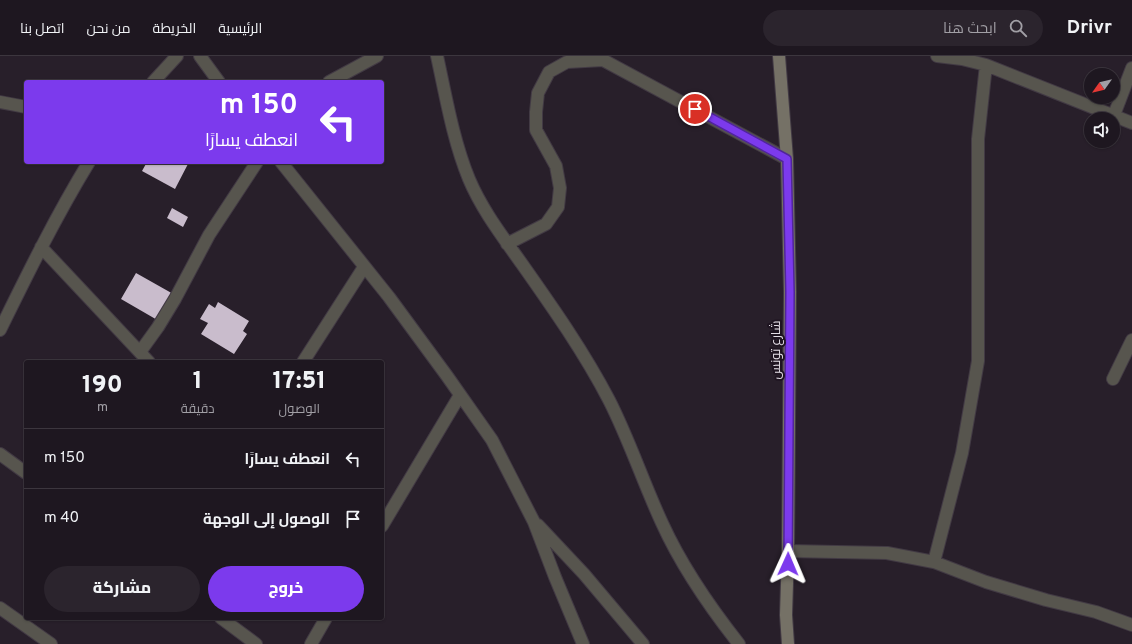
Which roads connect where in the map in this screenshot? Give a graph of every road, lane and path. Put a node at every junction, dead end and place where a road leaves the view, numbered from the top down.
1 (177, 56) edge
2 (200, 56) edge
3 (377, 56) edge
4 (437, 56) edge
5 (779, 56) edge
6 (937, 56) edge
7 (986, 65) junction
8 (1132, 68) edge
9 (154, 80) edge
10 (218, 80) edge
11 (333, 80) edge
12 (0, 102) edge
13 (24, 107) edge
14 (1106, 112) edge
15 (1115, 112) edge
16 (1120, 118) edge
17 (1132, 123) edge
18 (787, 159) junction
19 (88, 164) edge
20 (256, 164) edge
21 (283, 164) edge
22 (507, 244) junction
23 (41, 247) junction
24 (364, 266) junction
25 (0, 330) edge
26 (1132, 340) edge
27 (140, 352) junction
28 (147, 360) edge
29 (304, 360) edge
30 (1113, 379) dead end
31 (460, 395) junction
32 (0, 454) edge
33 (24, 472) edge
34 (534, 522) junction
35 (384, 523) edge
36 (788, 551) junction
37 (934, 562) junction
38 (0, 608) edge
39 (224, 620) edge
40 (325, 620) edge
41 (1132, 625) edge
42 (51, 644) edge
43 (256, 644) edge
44 (311, 644) edge
45 (583, 644) edge
46 (643, 644) edge
47 (739, 644) edge
48 (788, 644) edge

1 - 9 street
2 - 10 street
3 - 11 street
4 - 22 street
5 - 18 street, شارع تونس
6 - 7 street
7 - 14 street
7 - 37 street
8 - 15 street
12 - 13 street
16 - 17 street
18 - 22 street
18 - 36 street, شارع تونس
19 - 23 street
20 - 27 street
21 - 24 street
22 - 47 street
23 - 25 street
23 - 27 street
24 - 29 street
24 - 31 street
26 - 30 street
27 - 28 street
31 - 34 street
31 - 35 street
32 - 33 street
34 - 45 street
34 - 46 street
36 - 37 street
36 - 48 street, شارع تونس
37 - 41 street
38 - 42 street
39 - 43 street
40 - 44 street

